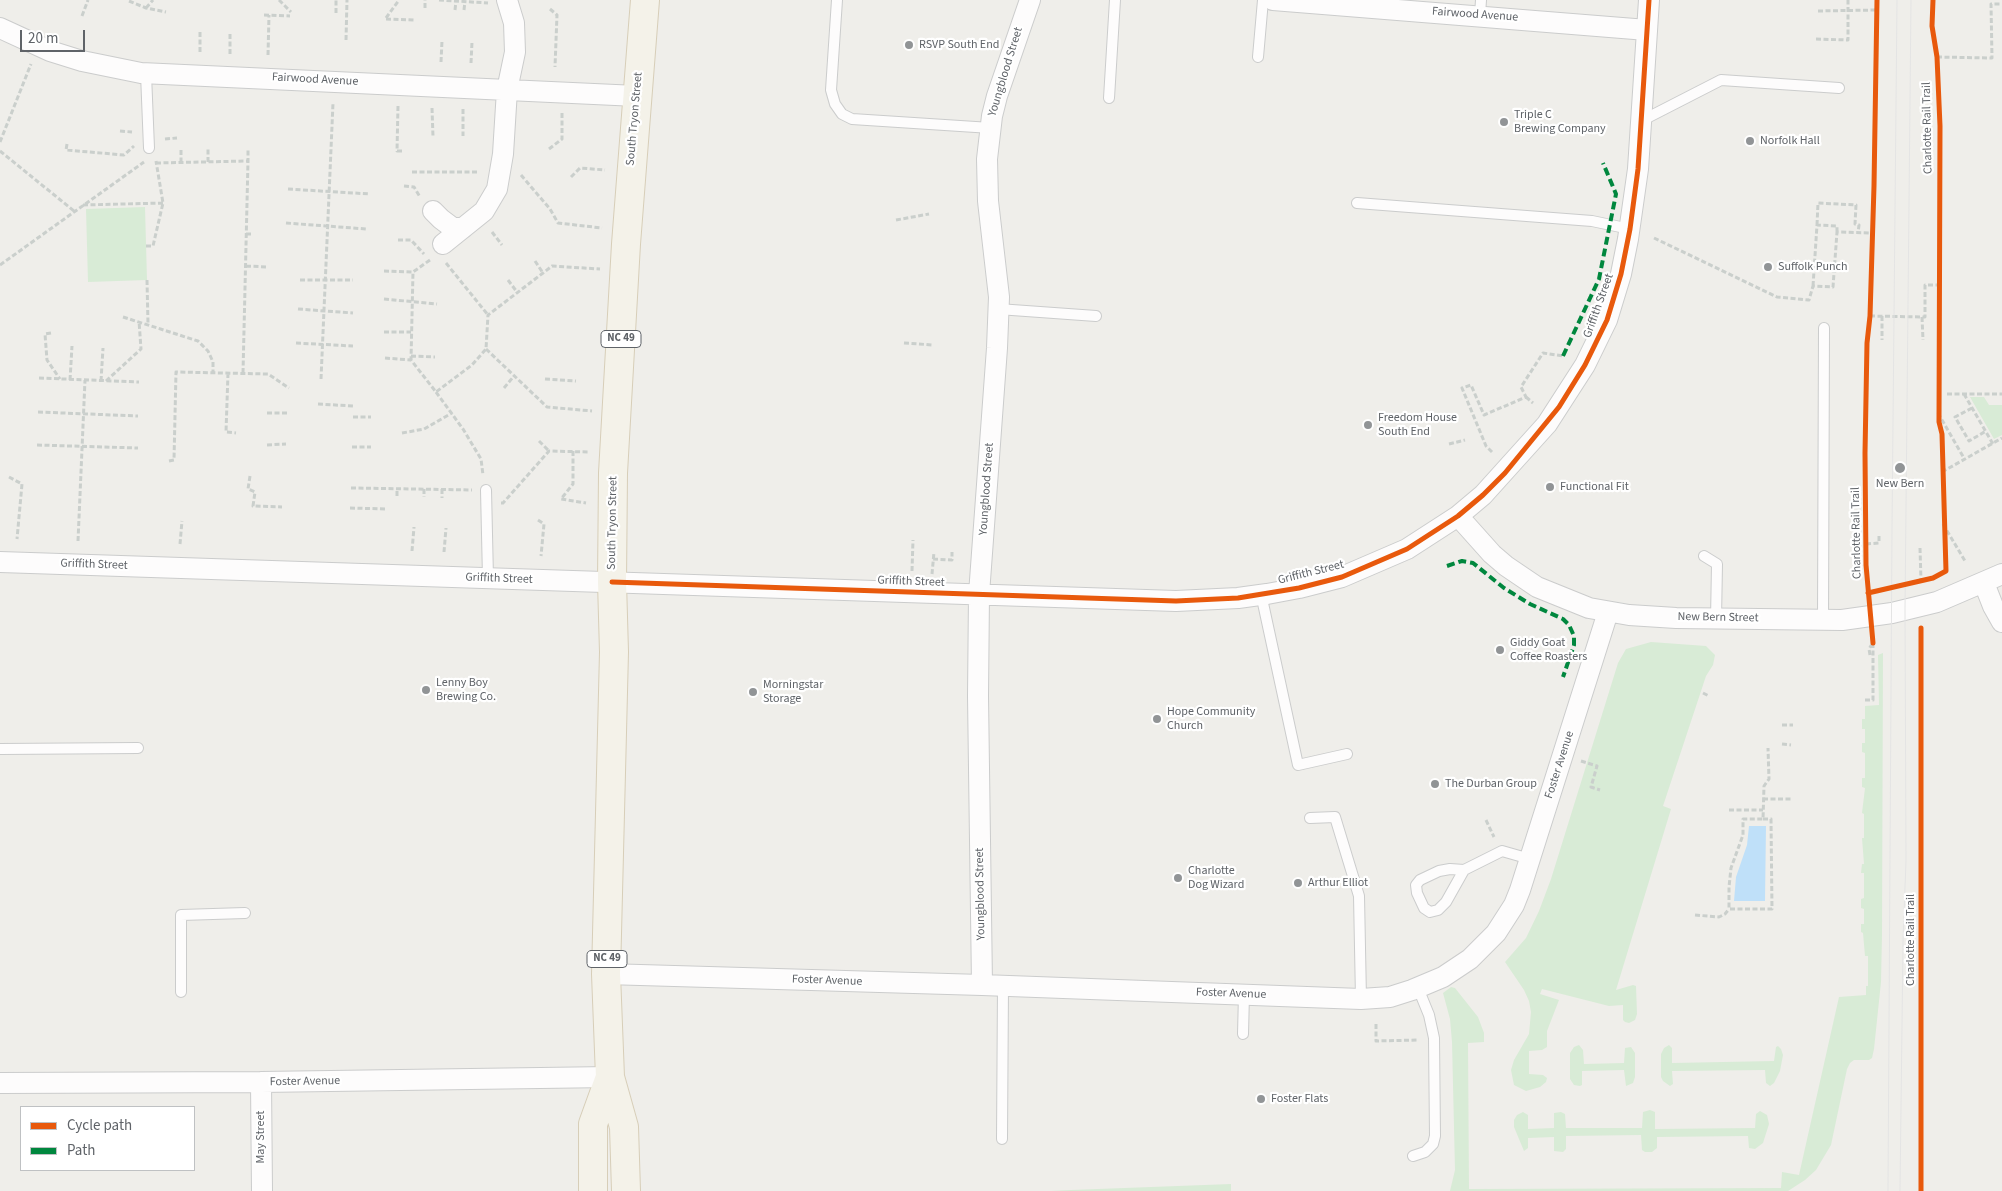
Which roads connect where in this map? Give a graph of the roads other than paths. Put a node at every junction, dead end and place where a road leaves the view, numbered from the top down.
1 (646, 0) edge
2 (837, 0) edge
3 (1030, 0) edge
4 (1115, 0) edge
5 (1263, 0) edge
6 (1273, 0) edge
7 (1649, 0) edge
8 (508, 2) edge
9 (1420, 6) edge
10 (1480, 8) edge
11 (0, 28) edge
12 (1647, 30) junction
13 (1258, 57) dead end
14 (146, 74) junction
15 (1839, 88) dead end
16 (507, 90) junction
17 (637, 96) junction
18 (1110, 98) dead end
19 (1641, 121) junction
20 (991, 128) junction
21 (149, 148) road end
22 (1357, 203) dead end
23 (434, 211) dead end
24 (463, 228) junction
25 (1630, 230) junction
26 (440, 249) road end
27 (998, 310) junction
28 (1096, 316) dead end
29 (1824, 328) dead end
30 (486, 490) road end
31 (1458, 516) junction
32 (1704, 556) dead end
33 (0, 562) edge
34 (488, 578) junction
35 (1993, 579) edge
36 (612, 582) junction
37 (979, 594) junction
38 (1261, 594) junction
39 (1608, 612) junction
40 (1716, 619) junction
41 (1823, 620) junction
42 (2002, 622) edge
43 (138, 748) dead end
44 (0, 749) edge
45 (1347, 754) dead end
46 (1310, 818) dead end
47 (1530, 859) junction
48 (1464, 870) junction
49 (245, 913) dead end
50 (606, 974) junction
51 (982, 985) junction
52 (1003, 986) junction
53 (1418, 988) junction
54 (181, 992) dead end
55 (1244, 994) junction
56 (1361, 999) junction
57 (1243, 1034) dead end
58 (610, 1077) junction
59 (261, 1082) junction
60 (0, 1083) edge
61 (1002, 1139) dead end
62 (1413, 1156) dead end
63 (262, 1191) edge
64 (593, 1191) edge
65 (626, 1191) edge

1 - 17 main road, South Tryon Street / NC 49
2 - 20 lane
3 - 20 street, Youngblood Street
4 - 18 lane
5 - 13 lane
6 - 9 street, Fairwood Avenue
7 - 12 street, Griffith Street
8 - 16 street
9 - 10 street, Fairwood Avenue
10 - 12 street, Fairwood Avenue
11 - 14 street, Fairwood Avenue
12 - 19 street, Griffith Street
14 - 16 street, Fairwood Avenue
14 - 21 lane
15 - 19 lane
16 - 17 street, Fairwood Avenue
16 - 24 street
17 - 36 main road, South Tryon Street / NC 49
19 - 25 street, Griffith Street
20 - 27 street, Youngblood Street
22 - 25 lane
23 - 24 street
24 - 26 street
25 - 31 street, Griffith Street
27 - 28 lane
27 - 37 street, Youngblood Street
29 - 41 lane
30 - 34 lane
31 - 38 street, Griffith Street
31 - 39 street, New Bern Street
32 - 40 lane
33 - 34 street, Griffith Street
34 - 36 street, Griffith Street
35 - 41 street, New Bern Street
35 - 42 street
36 - 37 street, Griffith Street
36 - 50 main road, South Tryon Street / NC 49
37 - 38 street, Griffith Street
37 - 51 street, Youngblood Street
38 - 45 lane
39 - 40 street, New Bern Street
39 - 47 street, Foster Avenue
40 - 41 street, New Bern Street
43 - 44 lane
46 - 56 lane
47 - 48 lane
47 - 53 street, Foster Avenue
48 - 48 lane
49 - 54 lane
50 - 51 street, Foster Avenue
50 - 58 main road, South Tryon Street / NC 49
51 - 52 street, Foster Avenue
52 - 55 street, Foster Avenue
52 - 61 lane
53 - 56 street, Foster Avenue
53 - 62 lane
55 - 56 street, Foster Avenue
55 - 57 lane
58 - 59 street, Foster Avenue
58 - 64 main road, South Tryon Street / NC 49
58 - 65 main road, South Tryon Street / NC 49
59 - 60 street, Foster Avenue
59 - 63 street, May Street

